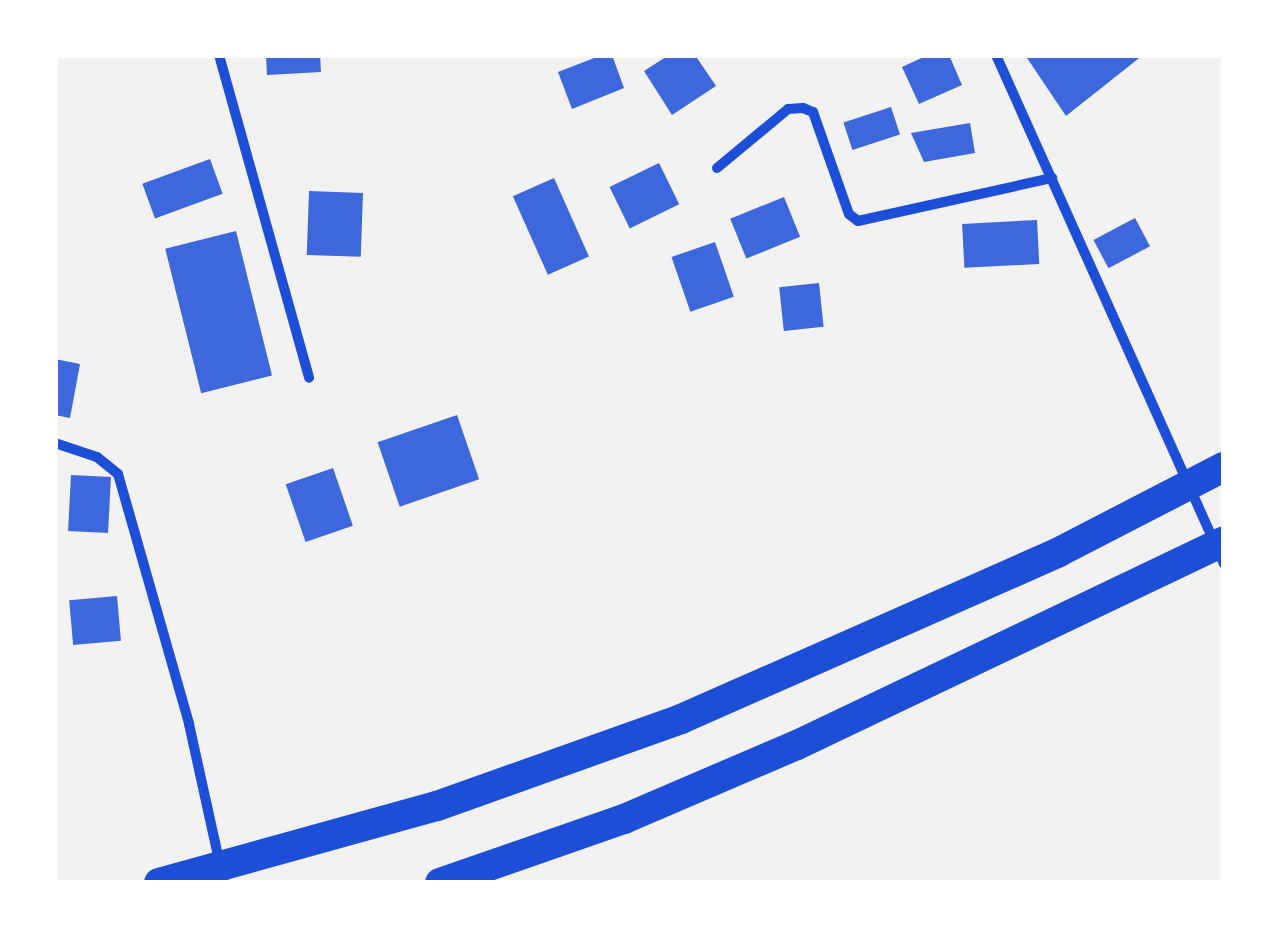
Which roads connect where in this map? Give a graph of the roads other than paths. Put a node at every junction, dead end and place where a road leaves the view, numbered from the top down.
1 (219, 55) edge
2 (996, 55) edge
3 (717, 168) dead end
4 (1052, 178) junction
5 (308, 378) dead end
6 (55, 443) edge
7 (1224, 466) edge
8 (1224, 541) edge
9 (1224, 564) edge
10 (158, 883) edge
11 (224, 883) edge
12 (440, 883) edge

1 - 5 street
2 - 4 street
3 - 4 street
4 - 9 street
6 - 11 street
7 - 10 highway
8 - 12 highway

